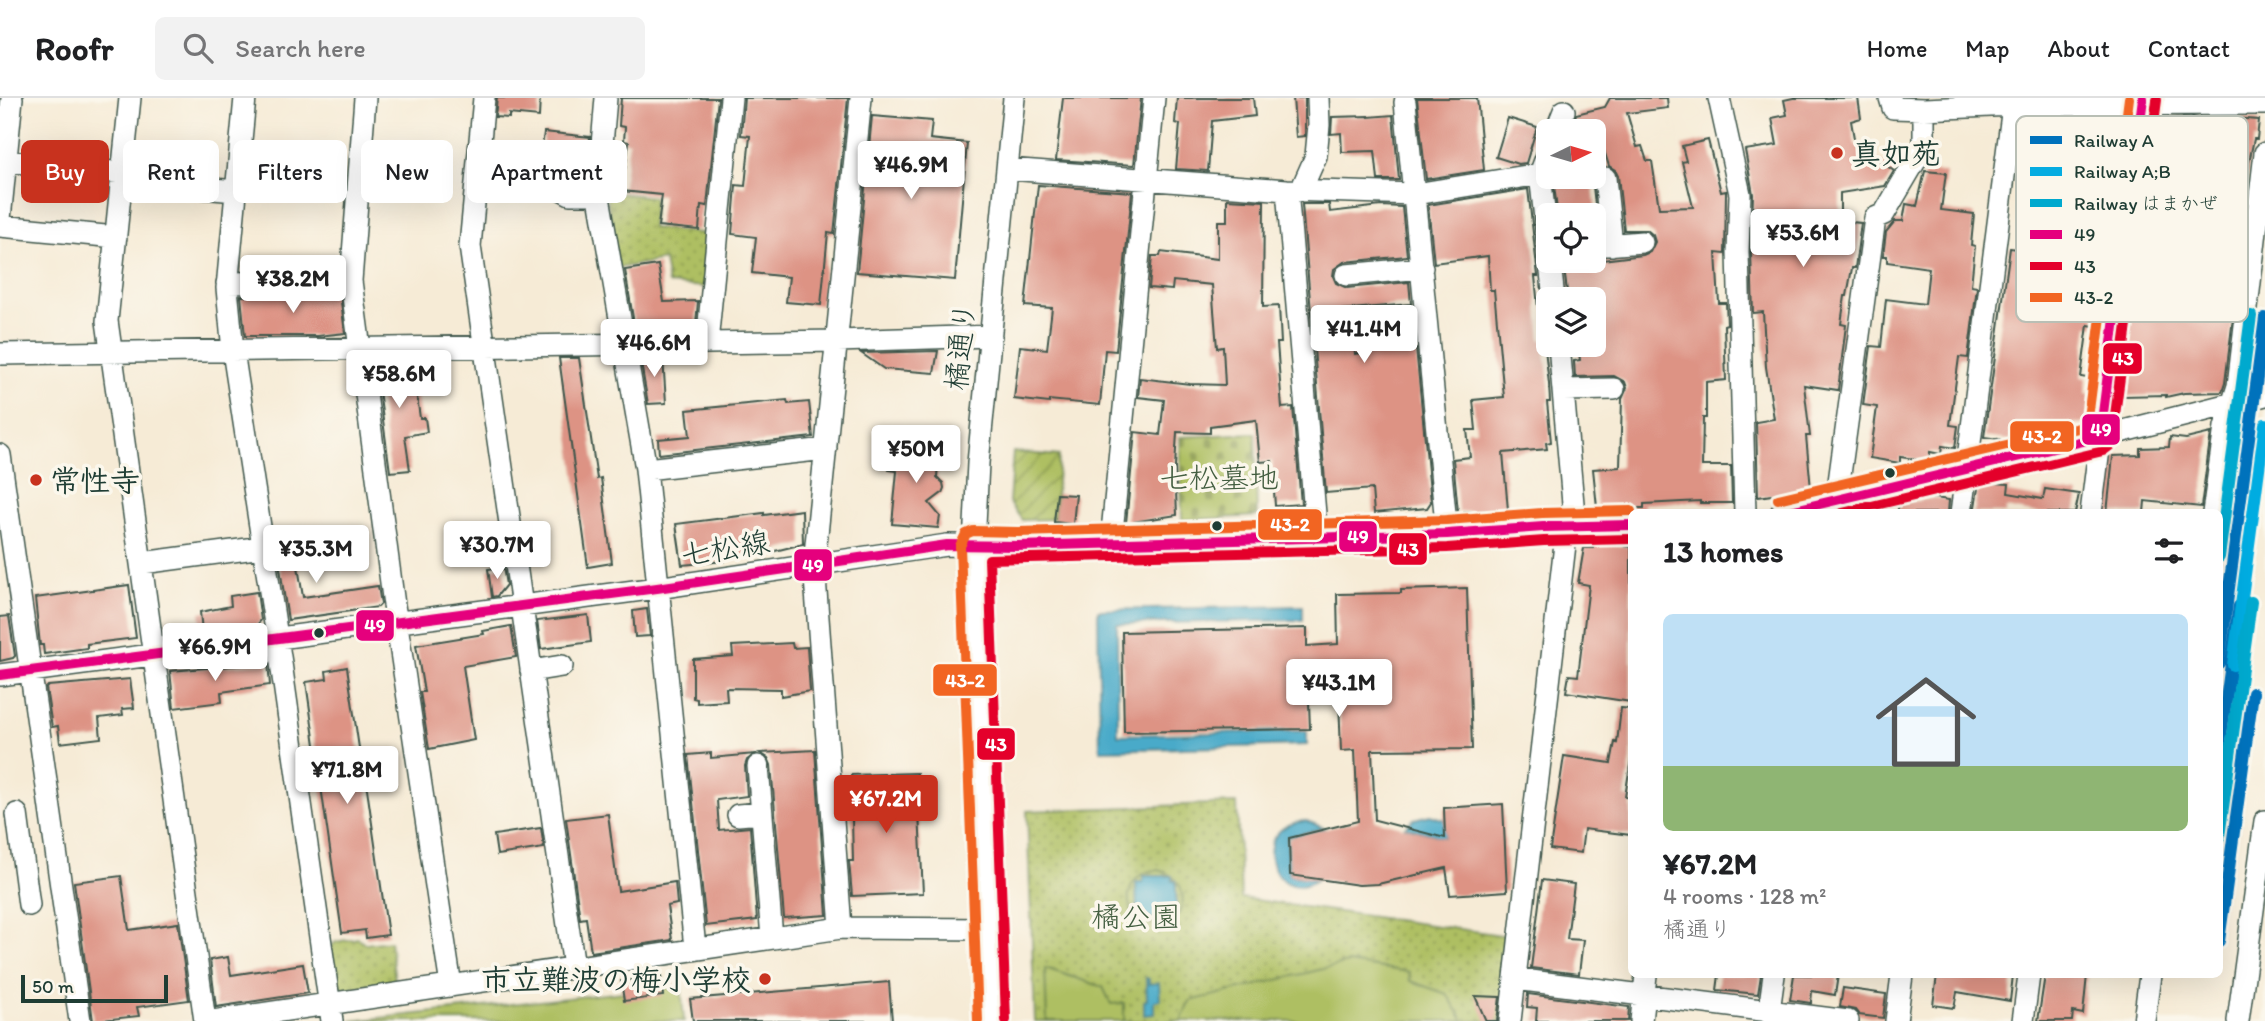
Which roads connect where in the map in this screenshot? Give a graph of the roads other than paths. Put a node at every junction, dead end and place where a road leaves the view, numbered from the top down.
1 (12, 98) edge
2 (130, 98) edge
3 (245, 98) edge
4 (365, 98) edge
5 (484, 98) edge
6 (606, 98) edge
7 (731, 98) edge
8 (861, 98) edge
9 (1014, 98) edge
10 (1154, 98) edge
11 (1318, 98) edge
12 (1719, 98) edge
13 (1890, 98) edge
14 (1405, 102) dead end
15 (2014, 102) edge
16 (2143, 102) edge
17 (2265, 104) edge
18 (1924, 109) junction
19 (1564, 111) dead end
20 (1561, 119) edge
21 (5, 129) edge
22 (241, 140) edge
23 (603, 140) edge
24 (2265, 153) edge
25 (6, 160) junction
26 (1007, 169) junction
27 (1536, 175) edge
28 (122, 177) junction
29 (1147, 181) junction
30 (1294, 190) junction
31 (233, 191) edge
32 (1415, 194) junction
33 (235, 203) edge
34 (600, 203) edge
35 (0, 219) edge
36 (0, 226) edge
37 (116, 237) junction
38 (1642, 242) dead end
39 (1606, 246) edge
40 (1422, 268) junction
41 (1346, 275) dead end
42 (351, 281) junction
43 (227, 283) junction
44 (2248, 298) edge
45 (2115, 322) edge
46 (2245, 322) edge
47 (991, 335) junction
48 (838, 341) junction
49 (707, 342) junction
50 (624, 344) junction
51 (359, 348) junction
52 (233, 351) junction
53 (112, 353) junction
54 (487, 353) junction
55 (0, 354) edge
56 (1560, 357) edge
57 (1614, 389) dead end
58 (1563, 390) junction
59 (2265, 394) edge
60 (2233, 403) junction
61 (2100, 437) junction
62 (826, 449) junction
63 (0, 455) edge
64 (646, 468) junction
65 (1966, 469) junction
66 (3, 504) edge
67 (1836, 506) edge
68 (1745, 509) edge
69 (1812, 509) edge
70 (1961, 509) edge
71 (2091, 509) edge
72 (2214, 509) edge
73 (1628, 525) edge
74 (1571, 527) junction
75 (1447, 534) junction
76 (1317, 537) junction
77 (1113, 543) junction
78 (974, 545) junction
79 (263, 547) junction
80 (142, 563) junction
81 (814, 564) junction
82 (657, 588) junction
83 (521, 605) junction
84 (396, 622) junction
85 (277, 638) junction
86 (153, 656) junction
87 (562, 666) dead end
88 (30, 671) junction
89 (531, 671) junction
90 (0, 675) edge
91 (758, 766) dead end
92 (761, 813) junction
93 (17, 814) dead end
94 (738, 815) dead end
95 (2265, 821) edge
96 (56, 856) junction
97 (23, 861) junction
98 (29, 905) dead end
99 (841, 928) junction
100 (988, 929) junction
101 (772, 938) junction
102 (695, 948) junction
103 (574, 967) junction
104 (1774, 978) edge
105 (1902, 978) edge
106 (2029, 978) edge
107 (2150, 978) edge
108 (1515, 979) junction
109 (1645, 985) edge
110 (451, 986) junction
111 (1769, 1011) junction
112 (330, 1013) edge
113 (80, 1021) edge
114 (205, 1021) edge
115 (214, 1021) edge
116 (992, 1021) edge
117 (1510, 1021) edge
118 (1640, 1021) edge
119 (1848, 1021) edge
120 (1896, 1021) edge
121 (2023, 1021) edge
122 (2144, 1021) edge
123 (2238, 1021) edge

1 - 21 street
2 - 28 street
3 - 22 street
4 - 42 street
5 - 54 street
6 - 23 street
7 - 49 street
8 - 48 street
9 - 26 street, 橘通り
10 - 29 street
11 - 30 street
12 - 68 street
13 - 18 street
14 - 32 street
15 - 16 street
15 - 18 street
15 - 65 street
16 - 17 street
18 - 67 street
19 - 20 street
21 - 25 street
24 - 44 street
25 - 28 street
25 - 35 street
26 - 29 street
26 - 47 street, 橘通り
27 - 32 street
28 - 31 street
28 - 37 street
29 - 30 street
29 - 77 street
30 - 32 street
30 - 76 street
32 - 40 street
33 - 43 street
34 - 50 street
36 - 37 street
37 - 53 street
38 - 39 street
40 - 41 street
40 - 75 street
42 - 43 street
42 - 51 street
43 - 52 street
45 - 61 street
46 - 60 street
47 - 48 street
47 - 78 street, 橘通り
48 - 49 street
48 - 62 street
49 - 50 street
50 - 54 street
50 - 64 street
51 - 52 street
51 - 54 street
51 - 84 street
52 - 53 street
52 - 79 street
53 - 55 street
53 - 80 street
54 - 83 street
56 - 58 street
57 - 58 street
58 - 74 street
59 - 60 street
60 - 61 street
60 - 72 street
61 - 65 street
61 - 71 street
62 - 64 street
62 - 81 street
63 - 66 street
64 - 82 street
65 - 67 street
65 - 70 street
66 - 88 street
67 - 69 street
73 - 74 street, 七松線
74 - 75 street, 七松線
74 - 108 street
75 - 76 street, 七松線
76 - 77 street, 七松線
77 - 78 street, 七松線
78 - 81 street, 七松線
78 - 100 street, 橘通り
79 - 80 street
79 - 85 street
80 - 86 street
81 - 82 street, 七松線
81 - 99 street
82 - 83 street, 七松線
82 - 102 street
83 - 84 street, 七松線
83 - 89 street
84 - 85 street, 七松線
84 - 110 street
85 - 86 street, 七松線
85 - 112 street
86 - 88 street, 七松線
86 - 114 street
87 - 89 street
88 - 90 street, 七松線
88 - 96 street
89 - 103 street
91 - 92 street
92 - 94 street
92 - 101 street
93 - 97 street
95 - 123 street
96 - 97 street
96 - 113 street
97 - 98 street
99 - 100 street
99 - 101 street
100 - 116 street, 橘通り
101 - 102 street
102 - 103 street
103 - 110 street
104 - 111 street
105 - 120 street
106 - 121 street
107 - 122 street
108 - 109 street
108 - 117 street
109 - 111 street
109 - 118 street
110 - 112 street
111 - 119 street
112 - 115 street

